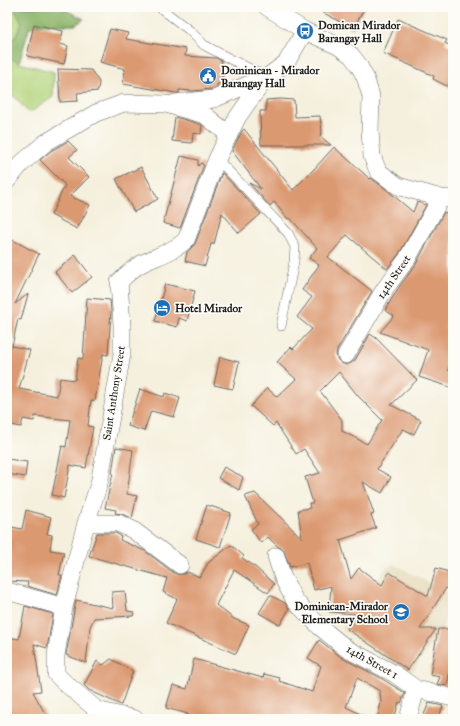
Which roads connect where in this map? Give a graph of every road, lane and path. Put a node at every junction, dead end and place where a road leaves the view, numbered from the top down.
1 (159, 7) edge
2 (267, 7) edge
3 (305, 31) junction
4 (267, 76) junction
5 (166, 104) junction
6 (229, 135) junction
7 (217, 159) junction
8 (7, 181) edge
9 (447, 199) edge
10 (280, 326) dead end
11 (346, 355) dead end
12 (86, 523) junction
13 (276, 556) dead end
14 (180, 565) dead end
15 (7, 590) edge
16 (64, 607) junction
17 (416, 689) junction
18 (453, 698) edge
19 (96, 714) edge
20 (135, 719) edge
21 (408, 719) edge

1 - 4 lane
2 - 3 street
3 - 4 street, Saint Anthony Street
3 - 9 street
4 - 5 street
4 - 6 street, Saint Anthony Street
5 - 6 street
5 - 8 street
6 - 7 street, Saint Anthony Street
7 - 10 lane
7 - 12 street, Saint Anthony Street
9 - 11 street, 14th Street
12 - 14 street
12 - 16 street, Saint Anthony Street
13 - 17 street, 14th Street 1
15 - 16 street
16 - 19 street, Saint Anthony Street
17 - 18 street, 14th Street 1
17 - 21 street
19 - 20 street, Saint Anthony Street

